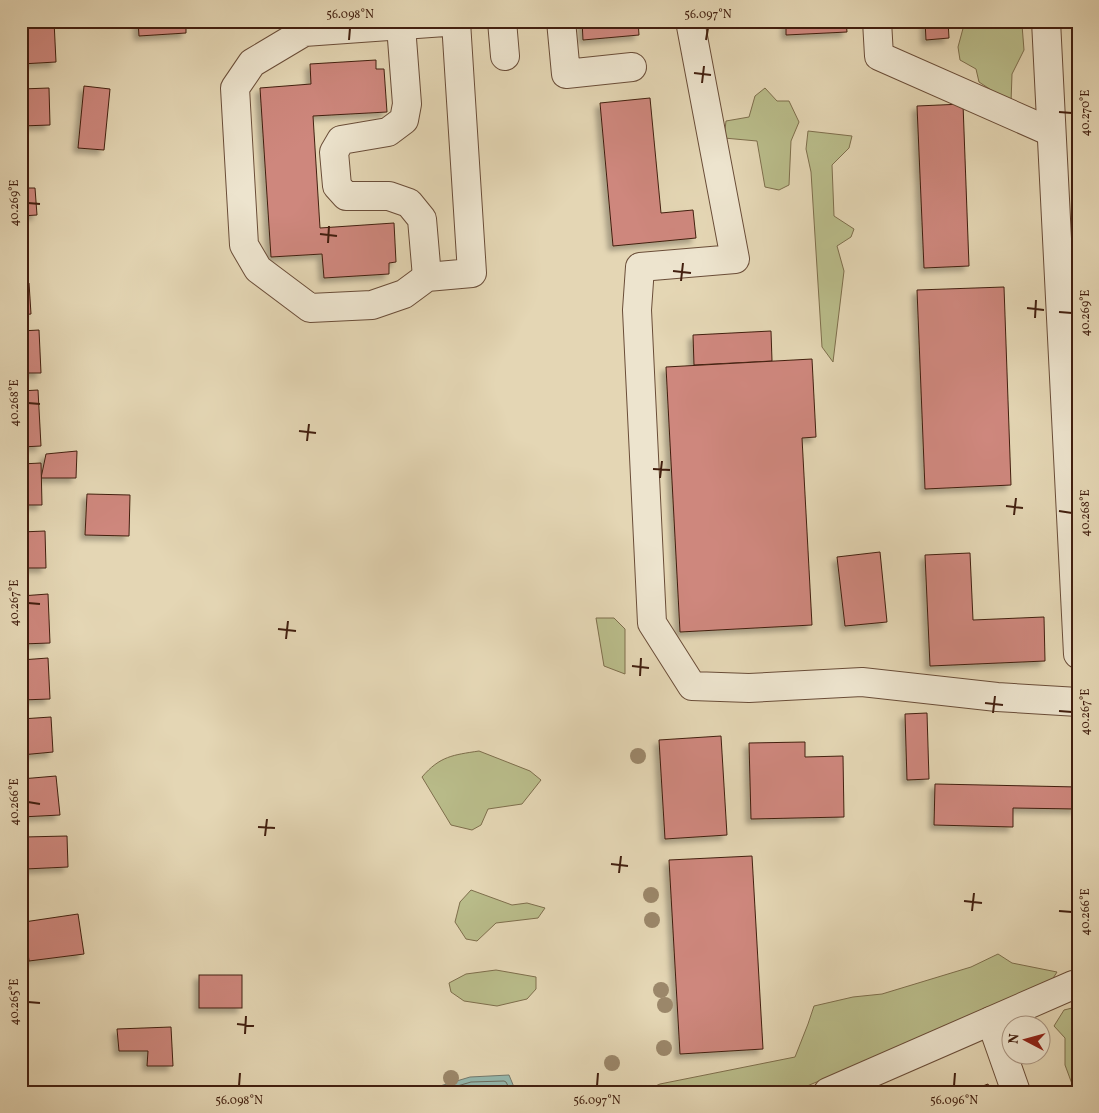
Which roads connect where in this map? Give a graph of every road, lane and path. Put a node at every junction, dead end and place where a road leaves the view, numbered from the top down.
1 (502, 21) edge
2 (561, 21) edge
3 (690, 21) edge
4 (877, 21) edge
5 (1046, 21) edge
6 (458, 22) edge
7 (401, 26) junction
8 (504, 56) dead end
9 (632, 67) dead end
10 (1051, 132) junction
11 (427, 278) junction
12 (1072, 431) edge
13 (1078, 654) edge
14 (1078, 702) edge
15 (1078, 985) edge
16 (992, 1021) junction
17 (828, 1092) edge
18 (1016, 1092) edge

1 - 8 street
2 - 9 street
3 - 14 street
4 - 10 street
5 - 10 street
6 - 7 street
6 - 11 street
7 - 11 street
7 - 11 street
10 - 12 street
12 - 13 street
15 - 16 street
16 - 17 street
16 - 18 street

